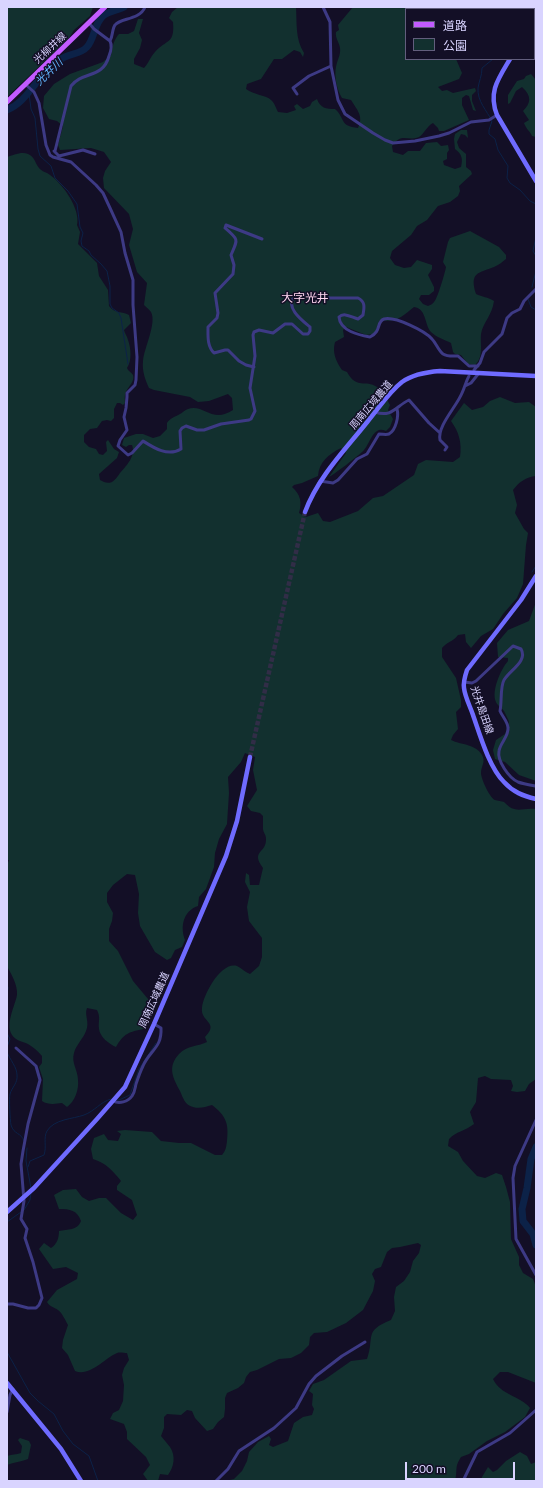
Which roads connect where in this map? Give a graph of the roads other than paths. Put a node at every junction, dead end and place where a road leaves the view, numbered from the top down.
1 (105, 7) edge
2 (145, 7) edge
3 (323, 7) edge
4 (89, 23) junction
5 (110, 40) junction
6 (509, 60) edge
7 (331, 66) junction
8 (27, 86) junction
9 (296, 94) dead end
10 (7, 102) edge
11 (497, 115) junction
12 (55, 151) junction
13 (95, 154) dead end
14 (50, 155) junction
15 (536, 181) edge
16 (262, 239) dead end
17 (536, 289) edge
18 (478, 366) junction
19 (254, 367) junction
20 (476, 372) junction
21 (469, 376) dead end
22 (536, 376) edge
23 (465, 386) junction
24 (396, 409) junction
25 (375, 412) junction
26 (440, 433) junction
27 (445, 450) dead end
28 (320, 481) junction
29 (306, 512) tunnel mouth
30 (536, 576) edge
31 (464, 682) junction
32 (250, 757) tunnel mouth
33 (536, 786) edge
34 (536, 799) edge
35 (154, 1024) junction
36 (16, 1048) dead end
37 (113, 1101) junction
38 (536, 1120) edge
39 (23, 1198) junction
40 (7, 1212) edge
41 (536, 1275) edge
42 (7, 1304) edge
43 (365, 1342) dead end
44 (7, 1383) edge
45 (13, 1389) junction
46 (536, 1410) edge
47 (7, 1412) edge
48 (81, 1481) edge
49 (216, 1481) edge
50 (463, 1481) edge

1 - 4 main road, 光柳井線
2 - 5 street
3 - 7 street
4 - 5 street
4 - 8 main road, 光柳井線
5 - 12 street
6 - 11 street
7 - 9 street
7 - 11 street
8 - 10 main road, 光柳井線
8 - 14 street
11 - 15 street
12 - 13 street
12 - 14 street
14 - 19 street
16 - 19 street
17 - 18 street
18 - 19 street
18 - 20 street
20 - 22 street, 周南広域農道
20 - 23 street
20 - 25 street, 周南広域農道
21 - 23 street
23 - 26 street
24 - 25 street
24 - 26 street
24 - 28 street
25 - 28 street, 周南広域農道
26 - 27 street
28 - 29 street, 周南広域農道
30 - 31 street, 光井島田線
31 - 33 street
31 - 34 street, 光井島田線
32 - 35 street, 周南広域農道
35 - 37 street, 周南広域農道
35 - 37 street
36 - 39 street
37 - 39 street, 周南広域農道
38 - 41 street
39 - 40 street, 周南広域農道
39 - 42 street
43 - 49 street
44 - 45 street
45 - 47 street
45 - 48 street
46 - 50 street

